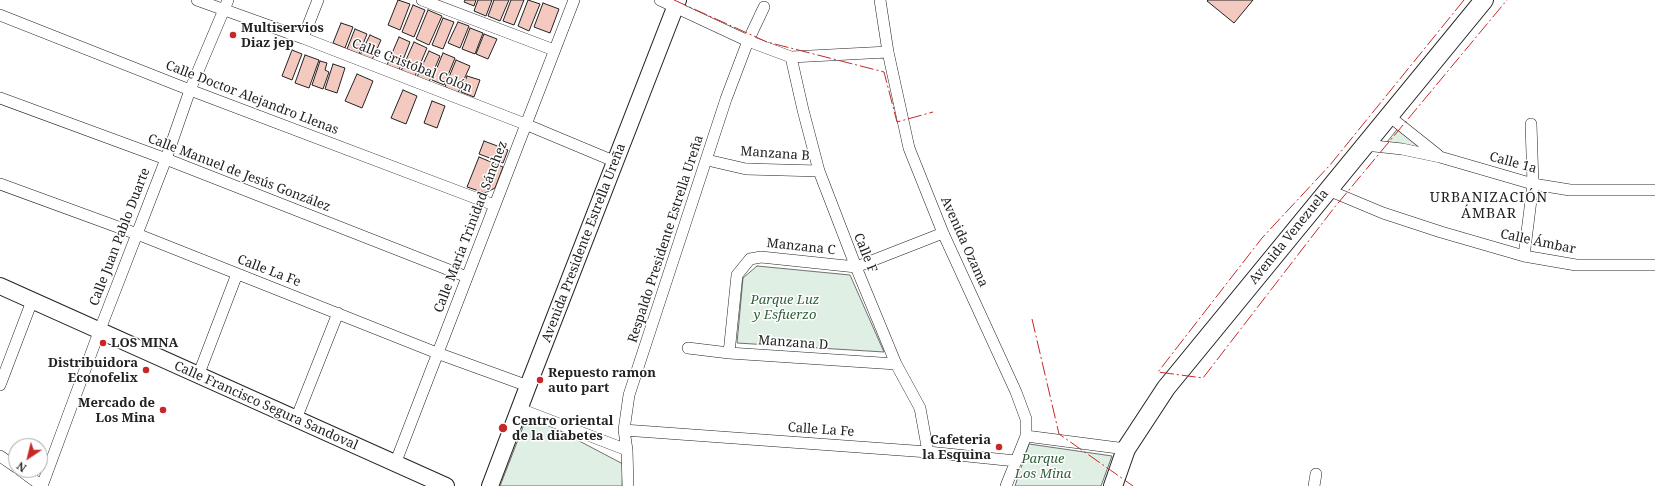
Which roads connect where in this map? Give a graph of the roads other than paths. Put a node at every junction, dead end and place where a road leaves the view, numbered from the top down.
1 (196, 0) edge
2 (318, 0) edge
3 (422, 0) edge
4 (574, 0) edge
5 (660, 0) edge
6 (880, 0) edge
7 (1484, 0) edge
8 (677, 3) edge
9 (226, 5) edge
10 (764, 7) dead end
11 (0, 14) edge
12 (303, 38) junction
13 (748, 41) junction
14 (554, 50) junction
15 (888, 52) junction
16 (791, 58) junction
17 (190, 90) junction
18 (0, 98) edge
19 (1389, 116) junction
20 (525, 124) junction
21 (1531, 124) dead end
22 (1365, 145) junction
23 (1440, 157) junction
24 (166, 159) junction
25 (707, 160) junction
26 (616, 162) junction
27 (819, 171) junction
28 (0, 184) edge
29 (1533, 184) junction
30 (1328, 190) junction
31 (1655, 190) edge
32 (494, 205) junction
33 (943, 233) junction
34 (137, 234) junction
35 (1524, 256) junction
36 (1655, 265) edge
37 (856, 267) junction
38 (237, 274) junction
39 (467, 277) junction
40 (0, 286) edge
41 (32, 301) junction
42 (338, 313) junction
43 (99, 332) junction
44 (688, 348) dead end
45 (437, 353) junction
46 (729, 353) junction
47 (896, 364) junction
48 (198, 376) junction
49 (0, 385) edge
50 (528, 386) junction
51 (520, 409) junction
52 (296, 419) junction
53 (624, 430) junction
54 (1026, 436) junction
55 (1126, 449) junction
56 (627, 450) junction
57 (928, 452) junction
58 (1016, 461) junction
59 (395, 464) junction
60 (1316, 474) dead end
61 (31, 478) edge
62 (42, 486) edge
63 (421, 486) edge
64 (446, 486) edge
65 (490, 486) edge
66 (628, 486) edge
67 (1006, 486) edge
68 (1113, 486) edge
69 (1314, 486) edge

1 - 9 street, Calle Cristóbal Colón
2 - 12 street
3 - 14 street
4 - 14 street, Calle María Trinidad Sánchez
5 - 8 street
6 - 15 street, Avenida Ozama
7 - 19 main road, Avenida Venezuela
8 - 13 street
8 - 26 main road, Avenida Presidente Estrella Ureña
9 - 12 street, Calle Cristóbal Colón
9 - 17 street, Calle Juan Pablo Duarte
10 - 13 street, Respaldo Presidente Estrella Ureña
11 - 17 street, Calle Doctor Alejandro Llenas
12 - 20 street, Calle Cristóbal Colón
13 - 16 street
13 - 25 street, Respaldo Presidente Estrella Ureña
14 - 20 street, Calle María Trinidad Sánchez
15 - 16 street
15 - 33 street, Avenida Ozama
16 - 27 street, Calle F
17 - 24 street, Calle Juan Pablo Duarte
17 - 32 street, Calle Doctor Alejandro Llenas
18 - 24 street, Calle Manuel de Jesús González
19 - 22 main road, Avenida Venezuela
19 - 23 street
20 - 26 street, Calle Cristóbal Colón
20 - 32 street, Calle María Trinidad Sánchez
21 - 29 street
22 - 23 street, Calle 1a
22 - 30 main road, Avenida Venezuela
23 - 29 street, Calle 1a
24 - 34 street, Calle Juan Pablo Duarte
24 - 39 street, Calle Manuel de Jesús González
25 - 27 street, Manzana B
25 - 53 street, Respaldo Presidente Estrella Ureña
26 - 50 main road, Avenida Presidente Estrella Ureña
27 - 37 street, Calle F
28 - 34 street, Calle La Fe
29 - 31 street, Calle 1a
29 - 35 street
30 - 35 street, Calle Ámbar
30 - 55 main road, Avenida Venezuela
32 - 39 street, Calle María Trinidad Sánchez
33 - 37 street, Manzana C
33 - 54 street, Avenida Ozama
34 - 38 street, Calle La Fe
34 - 43 street, Calle Juan Pablo Duarte
35 - 36 street, Calle Ámbar
37 - 46 street, Manzana C
37 - 47 street, Calle F
38 - 42 street, Calle La Fe
38 - 48 street
39 - 45 street, Calle María Trinidad Sánchez
40 - 41 main road, Calle Francisco Segura Sandoval
41 - 43 main road, Calle Francisco Segura Sandoval
41 - 49 street
42 - 45 street, Calle La Fe
42 - 52 street
43 - 48 main road, Calle Francisco Segura Sandoval
43 - 62 street, Calle Juan Pablo Duarte
44 - 46 street, Manzana D
45 - 50 street, Calle La Fe
45 - 59 street, Calle María Trinidad Sánchez
46 - 47 street, Manzana D
47 - 57 street, Calle F
48 - 52 main road, Calle Francisco Segura Sandoval
50 - 51 main road, Avenida Presidente Estrella Ureña
51 - 56 street
51 - 65 main road, Avenida Presidente Estrella Ureña
52 - 59 main road, Calle Francisco Segura Sandoval
53 - 56 street, Respaldo Presidente Estrella Ureña
53 - 57 street, Calle La Fe
54 - 55 street
54 - 58 street, Avenida Ozama
55 - 68 main road, Avenida Venezuela
56 - 66 street, Respaldo Presidente Estrella Ureña
57 - 58 street, Calle La Fe
58 - 67 street, Avenida Ozama
59 - 63 main road
59 - 64 main road, Calle Francisco Segura Sandoval
60 - 69 street
61 - 62 street

